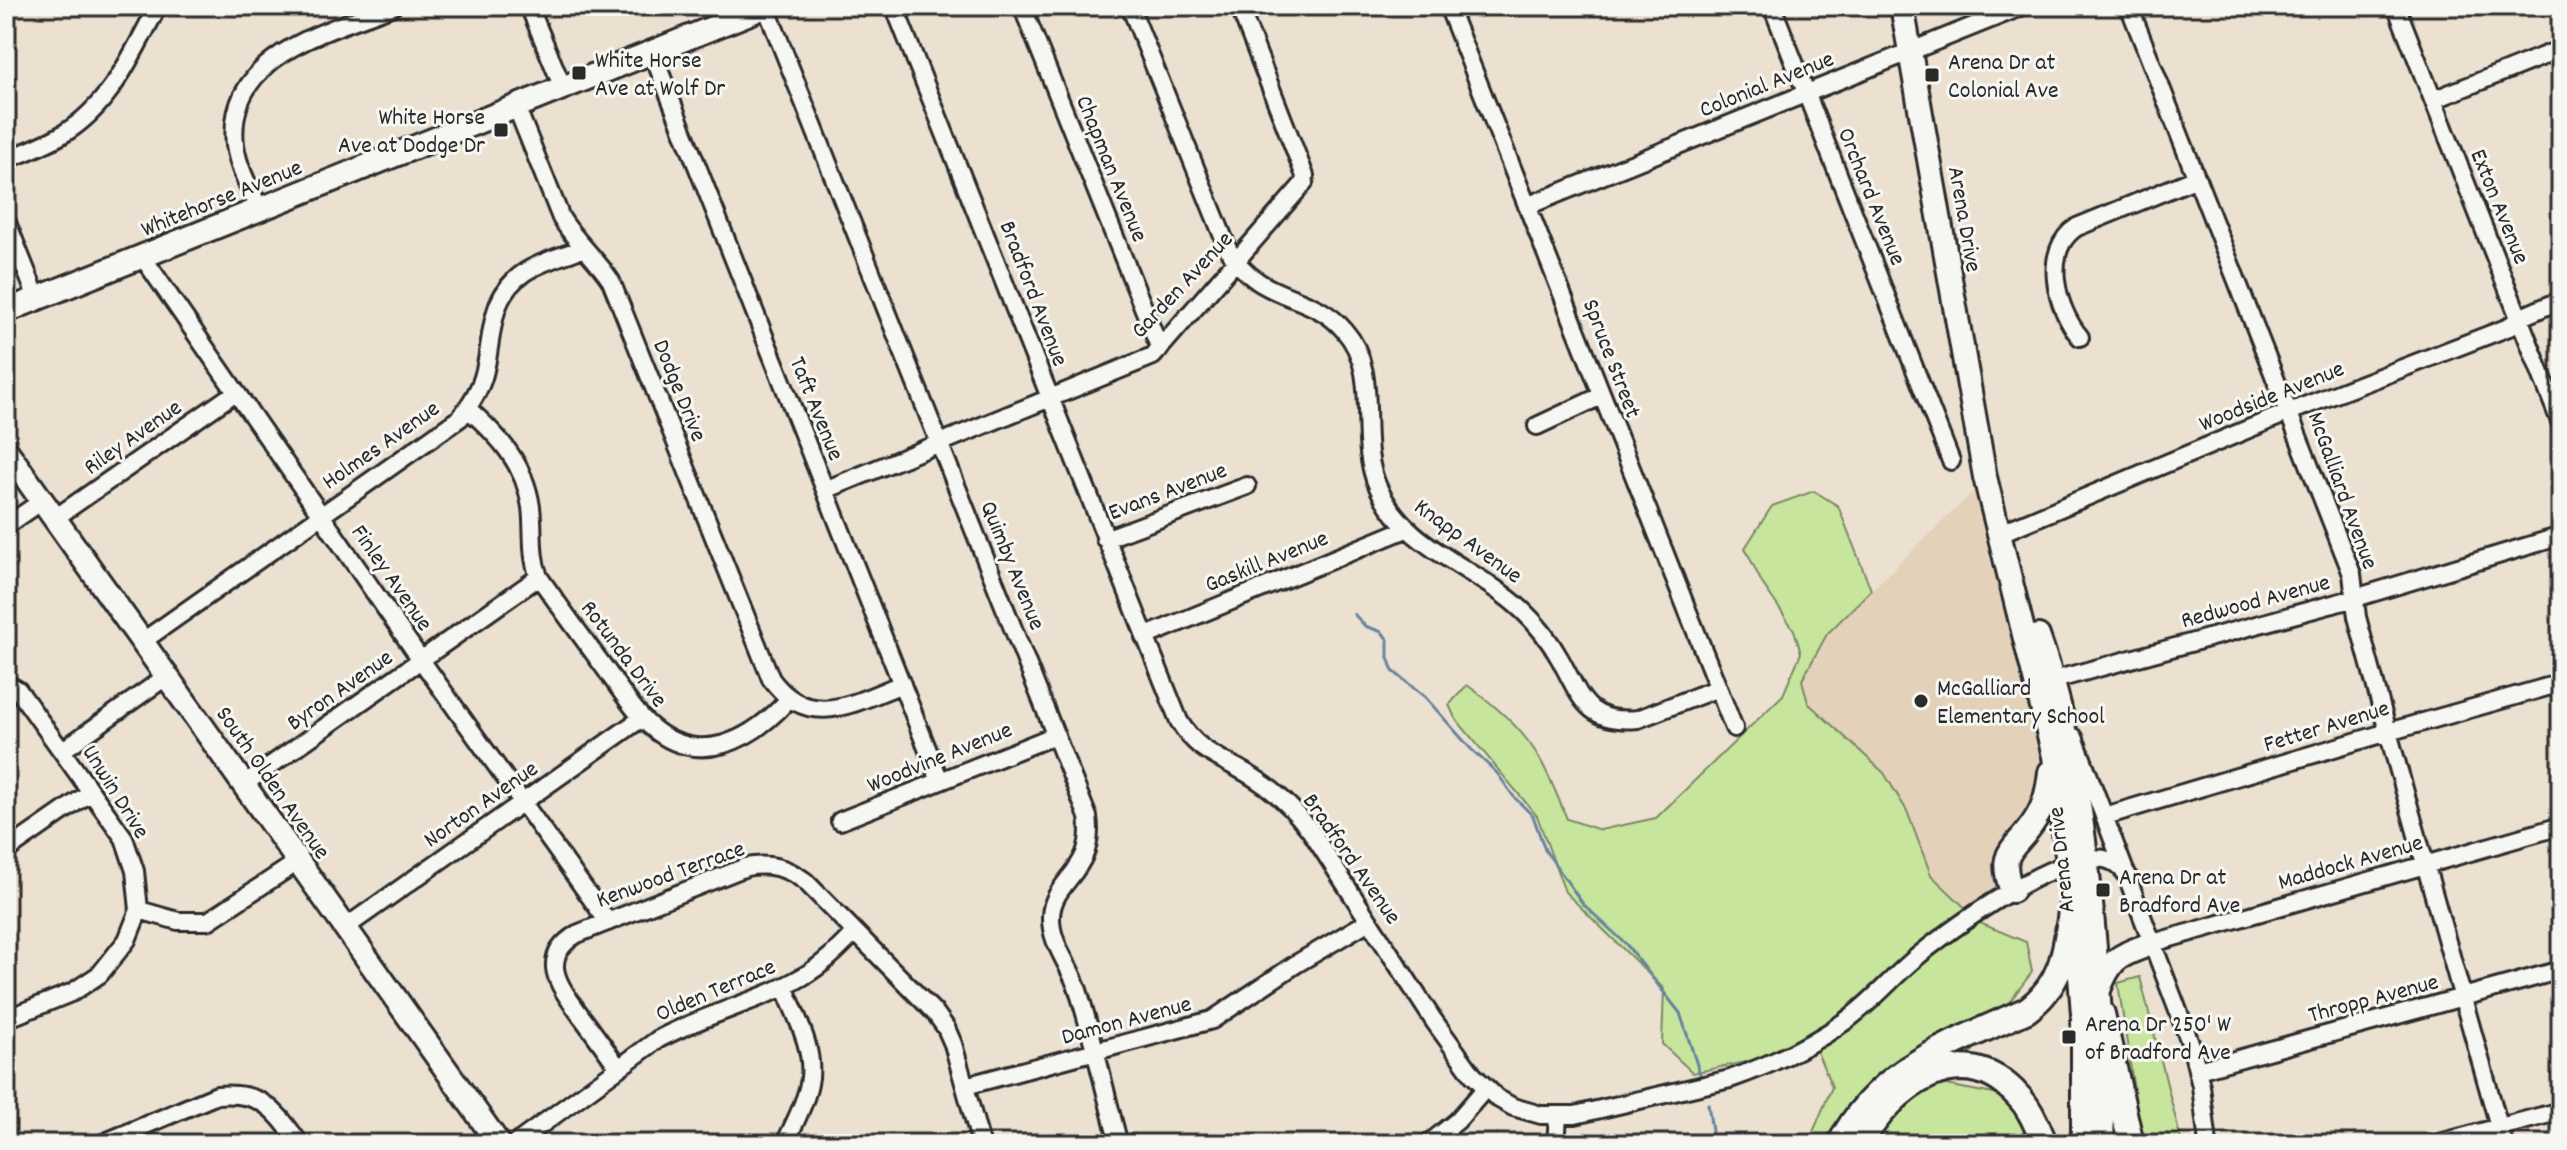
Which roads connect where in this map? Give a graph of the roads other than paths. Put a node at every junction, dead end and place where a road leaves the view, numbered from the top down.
1 (158, 6) edge
2 (393, 6) edge
3 (529, 6) edge
4 (767, 6) edge
5 (894, 6) edge
6 (1022, 6) edge
7 (1130, 6) edge
8 (1239, 6) edge
9 (1448, 6) edge
10 (1772, 6) edge
11 (1902, 6) edge
12 (2023, 6) edge
13 (2129, 6) edge
14 (2396, 6) edge
15 (2561, 49) edge
16 (1910, 50) junction
17 (652, 52) junction
18 (563, 88) junction
19 (1806, 93) junction
20 (2433, 100) junction
21 (516, 106) junction
22 (6, 160) edge
23 (2197, 178) junction
24 (1527, 206) junction
25 (260, 209) junction
26 (6, 220) edge
27 (583, 248) junction
28 (142, 256) junction
29 (1236, 263) junction
30 (37, 298) junction
31 (2561, 300) edge
32 (6, 311) edge
33 (2519, 318) junction
34 (2080, 337) dead end
35 (1160, 349) junction
36 (236, 392) junction
37 (1601, 396) junction
38 (1050, 398) junction
39 (467, 408) junction
40 (2289, 412) junction
41 (2561, 424) edge
42 (1537, 426) dead end
43 (940, 443) junction
44 (6, 450) edge
45 (1951, 461) dead end
46 (1247, 486) dead end
47 (825, 490) junction
48 (48, 510) junction
49 (320, 515) junction
50 (6, 526) edge
51 (1406, 529) junction
52 (1998, 534) junction
53 (2561, 536) edge
54 (1105, 539) junction
55 (539, 577) junction
56 (2355, 598) junction
57 (1144, 637) junction
58 (143, 641) junction
59 (421, 660) junction
60 (167, 676) junction
61 (6, 683) edge
62 (2561, 683) edge
63 (902, 684) junction
64 (1718, 688) junction
65 (2056, 690) junction
66 (788, 700) junction
67 (642, 718) junction
68 (1734, 728) dead end
69 (2388, 732) junction
70 (1056, 735) junction
71 (2049, 735) junction
72 (63, 750) junction
73 (940, 781) junction
74 (244, 784) junction
75 (91, 792) junction
76 (523, 803) junction
77 (2105, 816) junction
78 (840, 821) dead end
79 (2561, 826) edge
80 (6, 851) edge
81 (299, 861) junction
82 (2078, 861) junction
83 (2426, 864) junction
84 (2127, 874) junction
85 (2012, 891) junction
86 (2073, 897) junction
87 (139, 910) junction
88 (1369, 921) junction
89 (608, 922) junction
90 (346, 927) junction
91 (855, 932) junction
92 (2153, 943) junction
93 (2561, 970) edge
94 (784, 986) junction
95 (2463, 997) junction
96 (2100, 1002) junction
97 (6, 1019) edge
98 (1094, 1053) junction
99 (618, 1067) junction
100 (2198, 1070) junction
101 (965, 1086) junction
102 (1485, 1089) junction
103 (2561, 1111) edge
104 (1558, 1116) junction
105 (2502, 1136) edge
106 (101, 1144) edge
107 (300, 1144) edge
108 (499, 1144) edge
109 (515, 1144) edge
110 (785, 1144) edge
111 (981, 1144) edge
112 (1119, 1144) edge
113 (1428, 1144) edge
114 (1556, 1144) edge
115 (1840, 1144) edge
116 (1860, 1144) edge
117 (2045, 1144) edge
118 (2083, 1144) edge
119 (2102, 1144) edge
120 (2131, 1144) edge
121 (2208, 1144) edge
122 (2436, 1144) edge

1 - 22 street
2 - 25 street
3 - 18 street
4 - 17 main road, Whitehorse Avenue
4 - 43 street, Quimby Avenue
5 - 38 street, Bradford Avenue
6 - 35 street, Chapman Avenue
7 - 29 street, Knapp Avenue
8 - 29 street, Garden Avenue
9 - 24 street, Spruce Street
10 - 19 street, Orchard Avenue
11 - 16 main road, Arena Drive
12 - 16 street, Colonial Avenue
13 - 23 street, McGalliard Avenue
14 - 20 street, Exton Avenue
15 - 20 street
16 - 19 street, Colonial Avenue
16 - 52 main road, Arena Drive
17 - 18 main road, Whitehorse Avenue
17 - 47 street, Taft Avenue
18 - 21 main road, Whitehorse Avenue
19 - 24 street, Colonial Avenue
19 - 45 street, Orchard Avenue
20 - 33 street, Exton Avenue
21 - 25 main road, Whitehorse Avenue
21 - 27 street, Dodge Drive
23 - 34 street
23 - 40 street, McGalliard Avenue
24 - 37 street, Spruce Street
25 - 28 main road, Whitehorse Avenue
26 - 30 street
27 - 39 street, Holmes Avenue
27 - 66 street, Dodge Drive
28 - 30 main road, Whitehorse Avenue
28 - 36 street, Finley Avenue
29 - 35 street, Garden Avenue
29 - 51 street, Knapp Avenue
30 - 32 main road, Whitehorse Avenue
31 - 33 street, Woodside Avenue
33 - 40 street, Woodside Avenue
33 - 41 street, Exton Avenue
35 - 38 street, Garden Avenue
36 - 48 street, Riley Avenue
36 - 49 street, Finley Avenue
37 - 42 street
37 - 64 street, Spruce Street
38 - 43 street, Garden Avenue
38 - 54 street, Bradford Avenue
39 - 49 street, Holmes Avenue
39 - 55 street, Rotunda Drive
40 - 52 street, Woodside Avenue
40 - 56 street, McGalliard Avenue
43 - 47 street, Garden Avenue
43 - 70 street, Quimby Avenue
44 - 48 main road, South Olden Avenue
46 - 54 street, Evans Avenue
47 - 63 street, Taft Avenue
48 - 50 street, Riley Avenue
48 - 58 main road, South Olden Avenue
49 - 58 street, Holmes Avenue
49 - 59 street, Finley Avenue
51 - 57 street, Gaskill Avenue
51 - 64 street, Knapp Avenue
52 - 65 main road, Arena Drive
52 - 71 main road, Arena Drive
53 - 56 street, Redwood Avenue
54 - 57 street, Bradford Avenue
55 - 59 street, Byron Avenue
55 - 67 street, Rotunda Drive
56 - 65 street, Redwood Avenue
56 - 69 street, McGalliard Avenue
57 - 88 street, Bradford Avenue
58 - 60 main road, South Olden Avenue
59 - 74 street, Byron Avenue
59 - 76 street, Finley Avenue
60 - 72 street
60 - 74 main road, South Olden Avenue
61 - 72 street, Unwin Drive
62 - 69 street, Fetter Avenue
63 - 66 street
63 - 73 street, Taft Avenue
64 - 68 street, Spruce Street
65 - 77 street
65 - 82 main road, Arena Drive
66 - 67 street, Rotunda Drive
67 - 76 street, Norton Avenue
69 - 77 street, Fetter Avenue
69 - 83 street, McGalliard Avenue
70 - 73 street, Woodvine Avenue
70 - 98 street, Quimby Avenue
71 - 82 main road, Arena Drive
71 - 85 main road
72 - 75 street, Unwin Drive
73 - 78 street, Woodvine Avenue
74 - 81 main road, South Olden Avenue
75 - 80 street
75 - 87 street, Unwin Drive
76 - 89 street, Finley Avenue
76 - 90 street, Norton Avenue
77 - 84 street
79 - 83 street, Maddock Avenue
81 - 87 street
81 - 90 main road, South Olden Avenue
82 - 84 street
82 - 85 street, Bradford Avenue
82 - 86 main road, Arena Drive
82 - 96 main road, Arena Drive
83 - 92 street, Maddock Avenue
83 - 95 street, McGalliard Avenue
84 - 92 street
85 - 104 street, Bradford Avenue
86 - 115 highway
86 - 118 main road, Arena Drive
87 - 97 street
88 - 98 street, Damon Avenue
88 - 102 street, Bradford Avenue
89 - 91 street, Kenwood Terrace
89 - 99 street, Kenwood Terrace
90 - 108 main road, South Olden Avenue
91 - 94 street, Olden Terrace
91 - 101 street, Kenwood Terrace
92 - 96 main road
92 - 100 street
93 - 95 street, Thropp Avenue
94 - 99 street, Olden Terrace
94 - 110 street
95 - 100 street, Thropp Avenue
95 - 105 street, McGalliard Avenue
96 - 119 main road, Arena Drive
96 - 120 highway
98 - 101 street, Damon Avenue
98 - 112 street, Quimby Avenue
99 - 109 street, Olden Terrace
100 - 121 street
101 - 111 street, Kenwood Terrace
102 - 104 street, Bradford Avenue
102 - 113 street
103 - 105 street
104 - 114 street
105 - 122 street
106 - 107 street
116 - 117 highway

